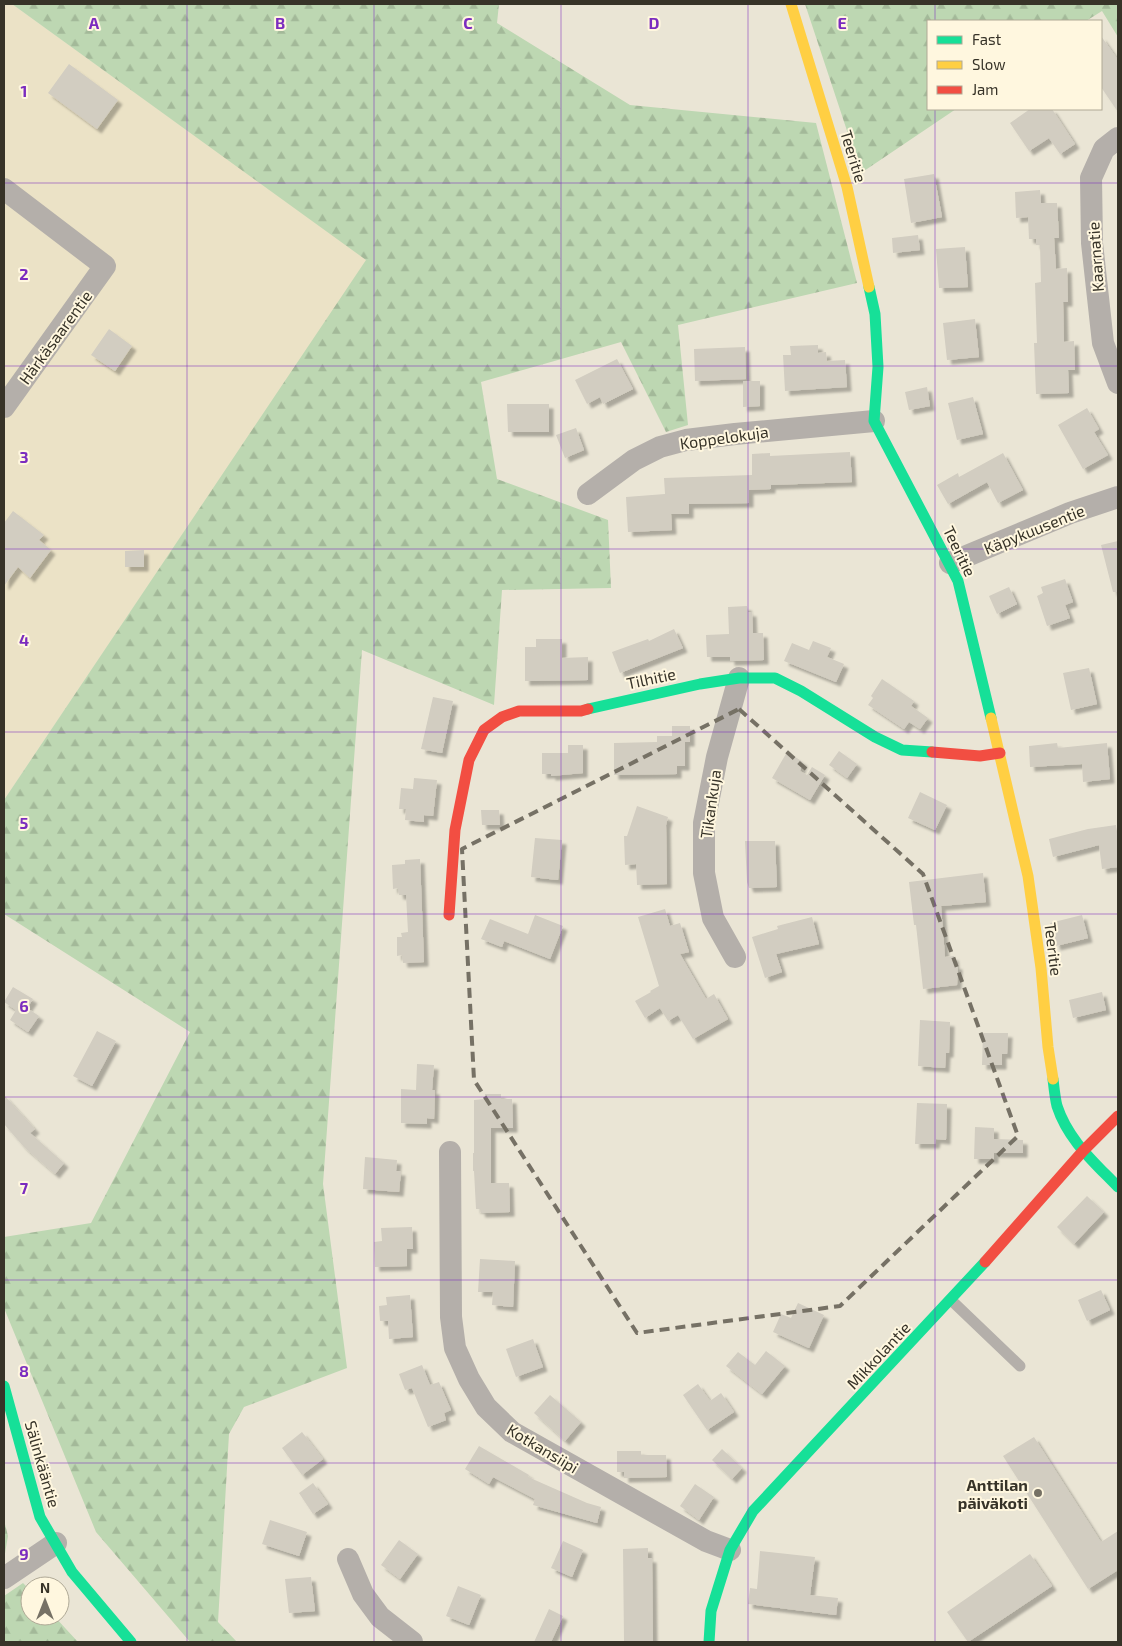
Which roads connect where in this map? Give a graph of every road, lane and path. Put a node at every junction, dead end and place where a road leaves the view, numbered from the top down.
1 (791, 4) edge
2 (1118, 138) edge
3 (4, 189) edge
4 (1118, 383) edge
5 (4, 407) edge
6 (874, 421) junction
7 (588, 494) dead end
8 (1118, 497) edge
9 (950, 563) junction
10 (739, 678) junction
11 (1000, 753) junction
12 (449, 915) dead end
13 (735, 958) dead end
14 (1118, 1116) edge
15 (1083, 1151) junction
16 (450, 1152) dead end
17 (1118, 1187) edge
18 (951, 1300) junction
19 (1020, 1366) dead end
20 (4, 1386) edge
21 (56, 1543) junction
22 (730, 1550) junction
23 (348, 1559) dead end
24 (4, 1578) edge
25 (131, 1642) edge
26 (412, 1642) edge
27 (709, 1642) edge

1 - 6 street, Teeritie
2 - 4 street, Kaarnatie
3 - 5 street, Härkäsaarentie
6 - 7 street, Koppelokuja
6 - 9 street, Teeritie
8 - 9 street, Käpykuusentie
9 - 11 street, Teeritie
10 - 11 street, Tilhitie
10 - 12 street, Tilhitie
10 - 13 street, Tikankuja
11 - 15 street, Teeritie
14 - 15 street, Mikkolantie
15 - 17 street, Teeritie
15 - 18 street, Mikkolantie
16 - 22 street, Kotkansiipi
18 - 19 lane
18 - 22 street, Mikkolantie
20 - 21 street, Sälinkääntie
21 - 24 street
21 - 25 street, Sälinkääntie
22 - 27 street, Mikkolantie
23 - 26 street

